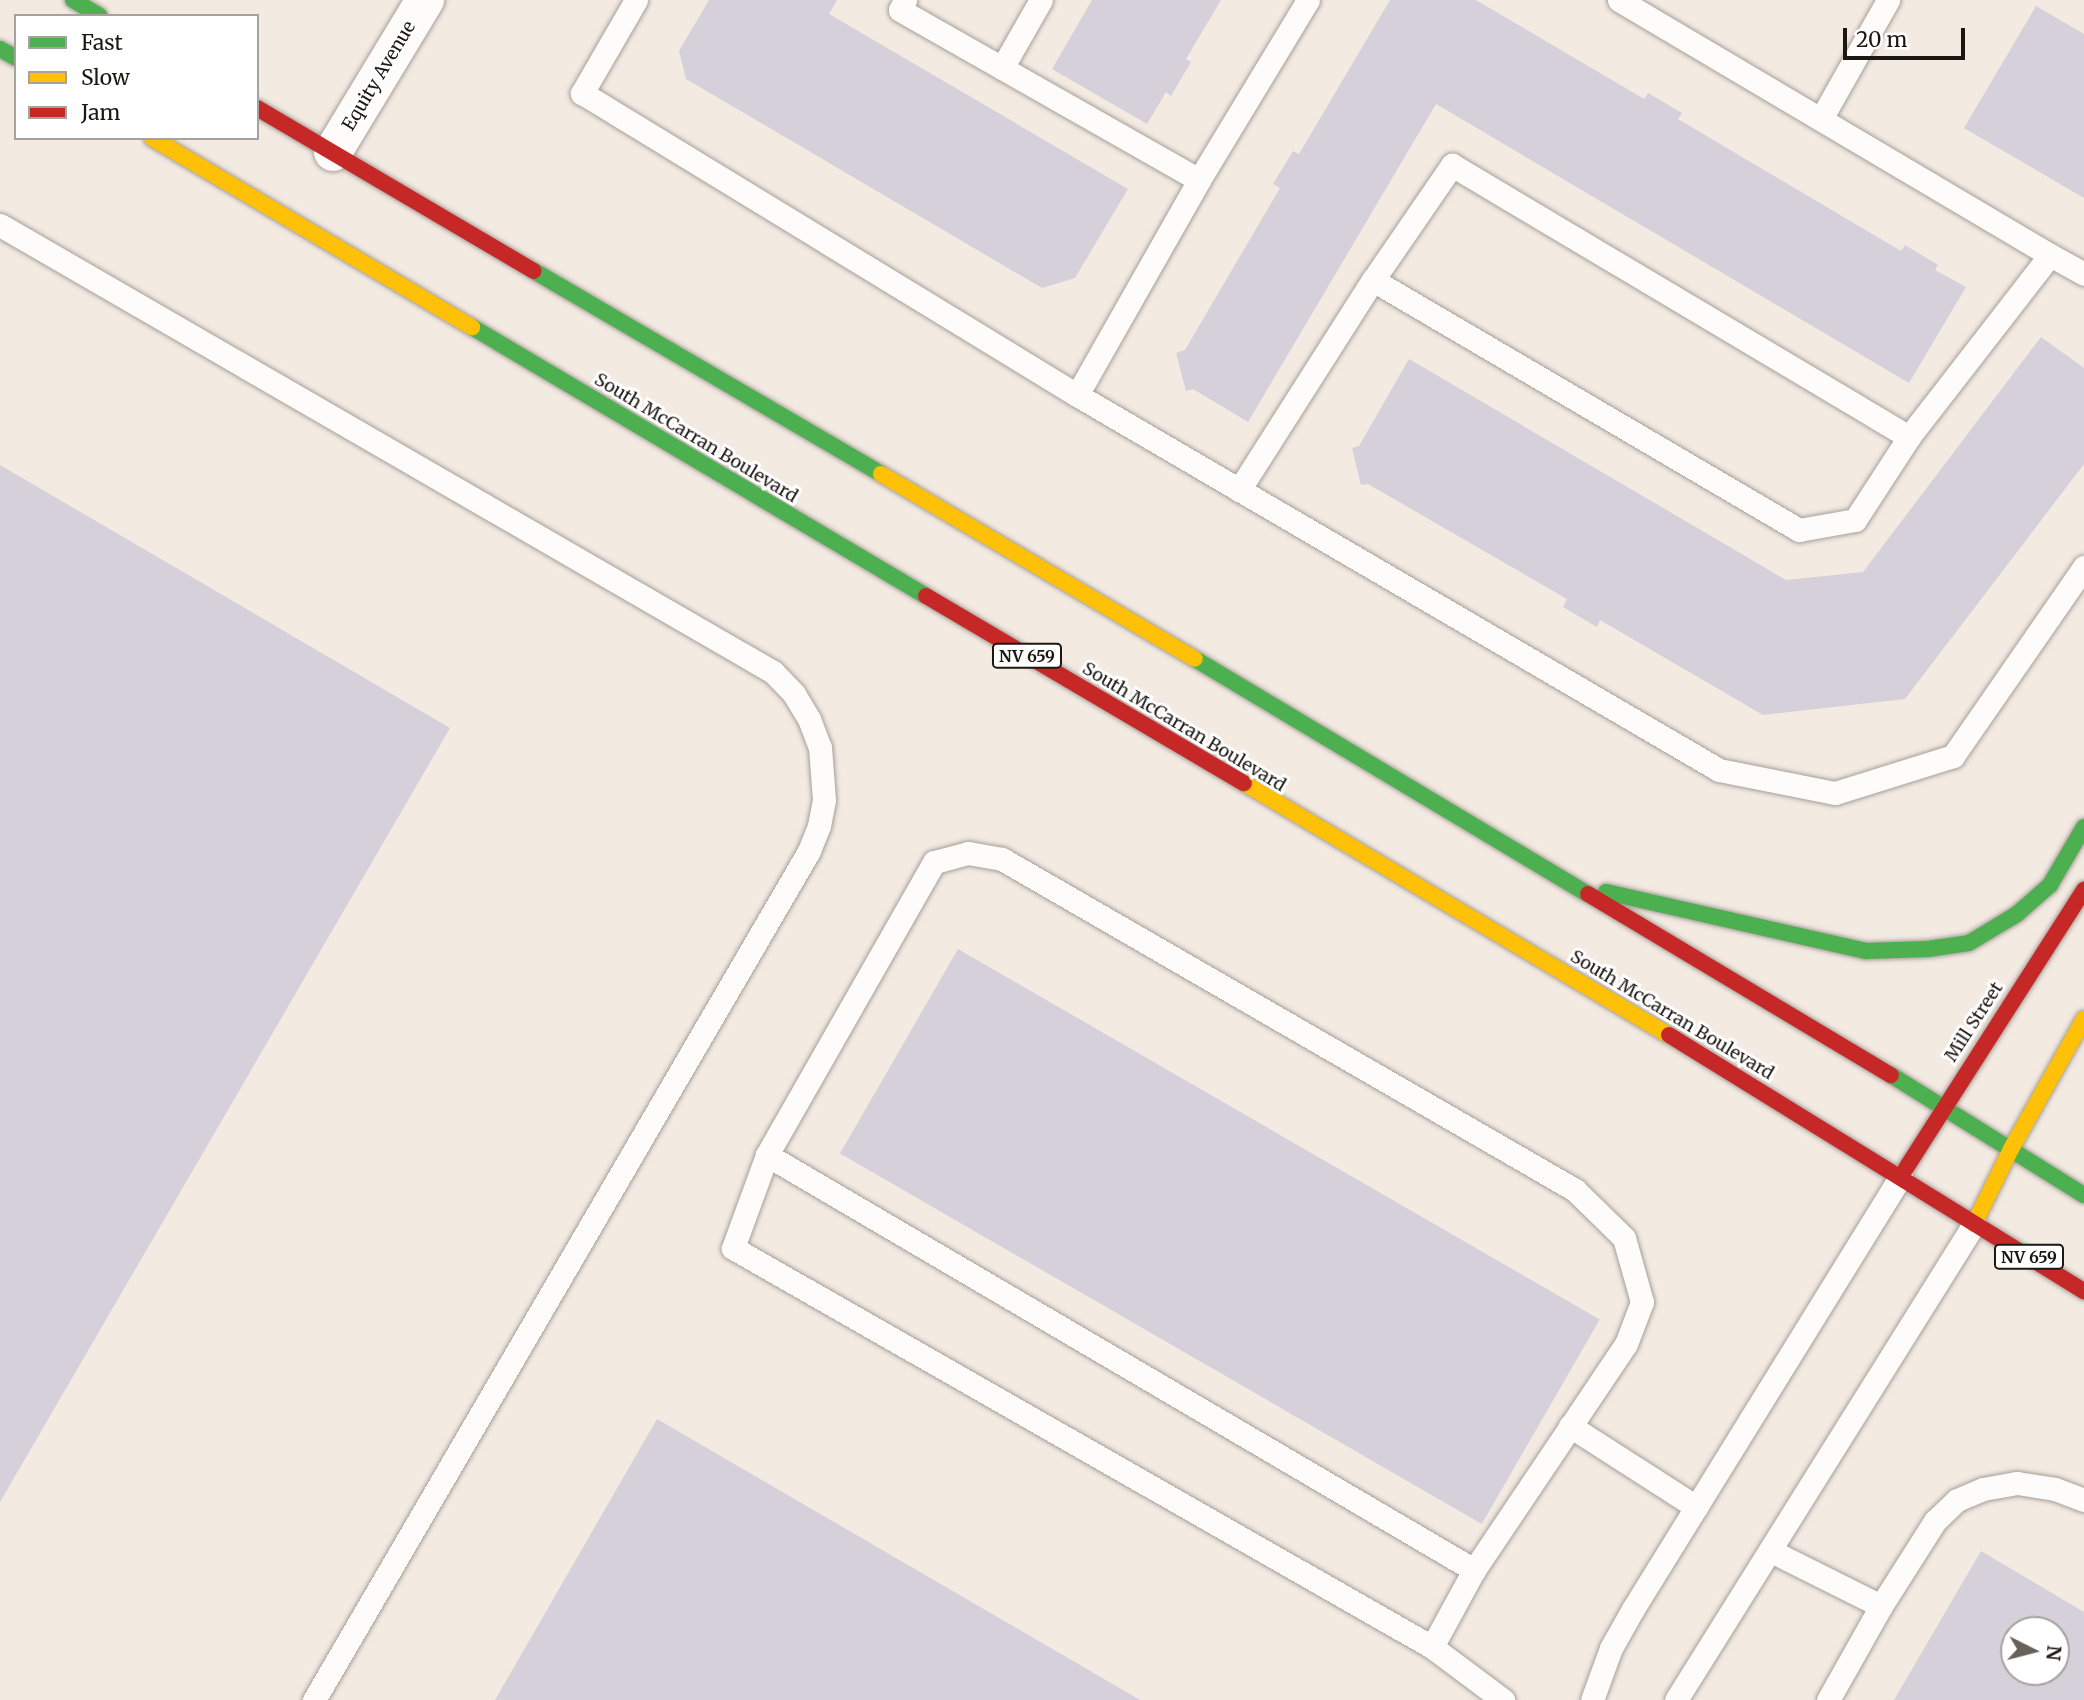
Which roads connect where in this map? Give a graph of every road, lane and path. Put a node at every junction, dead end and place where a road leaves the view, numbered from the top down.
1 (73, 0) edge
2 (425, 0) edge
3 (636, 0) edge
4 (905, 0) edge
5 (1041, 0) edge
6 (1308, 0) edge
7 (1619, 0) edge
8 (1888, 0) edge
9 (97, 14) edge
10 (1002, 68) junction
11 (259, 109) edge
12 (1821, 119) junction
13 (155, 140) edge
14 (320, 155) junction
15 (1199, 180) junction
16 (0, 225) edge
17 (2050, 255) junction
18 (2084, 274) edge
19 (1374, 280) junction
20 (1077, 395) junction
21 (1909, 437) junction
22 (1239, 490) junction
23 (2084, 567) edge
24 (2084, 827) edge
25 (1563, 881) junction
26 (2084, 890) edge
27 (2084, 1019) edge
28 (1942, 1106) junction
29 (2011, 1149) junction
30 (767, 1155) junction
31 (1901, 1176) junction
32 (2084, 1195) edge
33 (1974, 1224) junction
34 (2084, 1291) edge
35 (1570, 1426) junction
36 (2084, 1500) edge
37 (1696, 1507) junction
38 (1771, 1551) junction
39 (1474, 1570) junction
40 (1881, 1606) junction
41 (1432, 1647) junction
42 (314, 1700) edge
43 (1503, 1700) edge
44 (1592, 1700) edge
45 (1676, 1700) edge
46 (1828, 1700) edge

1 - 9 main road
2 - 14 street, Equity Avenue
3 - 20 lane
4 - 10 lane
5 - 10 lane
6 - 15 lane
7 - 12 lane
8 - 12 lane
10 - 15 lane
11 - 14 main road
12 - 17 lane
13 - 31 main road, South McCarran Boulevard / NV 659
14 - 25 main road
15 - 20 lane
16 - 42 lane
17 - 18 lane
17 - 21 lane
19 - 21 lane
19 - 21 lane
19 - 22 lane
20 - 22 lane
22 - 23 lane
24 - 25 main road
25 - 28 main road
26 - 28 main road, Mill Street
27 - 29 main road
28 - 29 main road
28 - 31 main road, Mill Street
29 - 32 main road
29 - 33 main road
30 - 35 lane
30 - 39 lane
30 - 41 lane
31 - 33 main road, South McCarran Boulevard / NV 659
31 - 37 lane
33 - 34 main road, South McCarran Boulevard / NV 659
33 - 38 lane
35 - 37 lane
35 - 39 lane
36 - 40 lane
37 - 44 lane
38 - 40 lane
38 - 45 lane
39 - 41 lane
40 - 46 lane
41 - 43 lane

